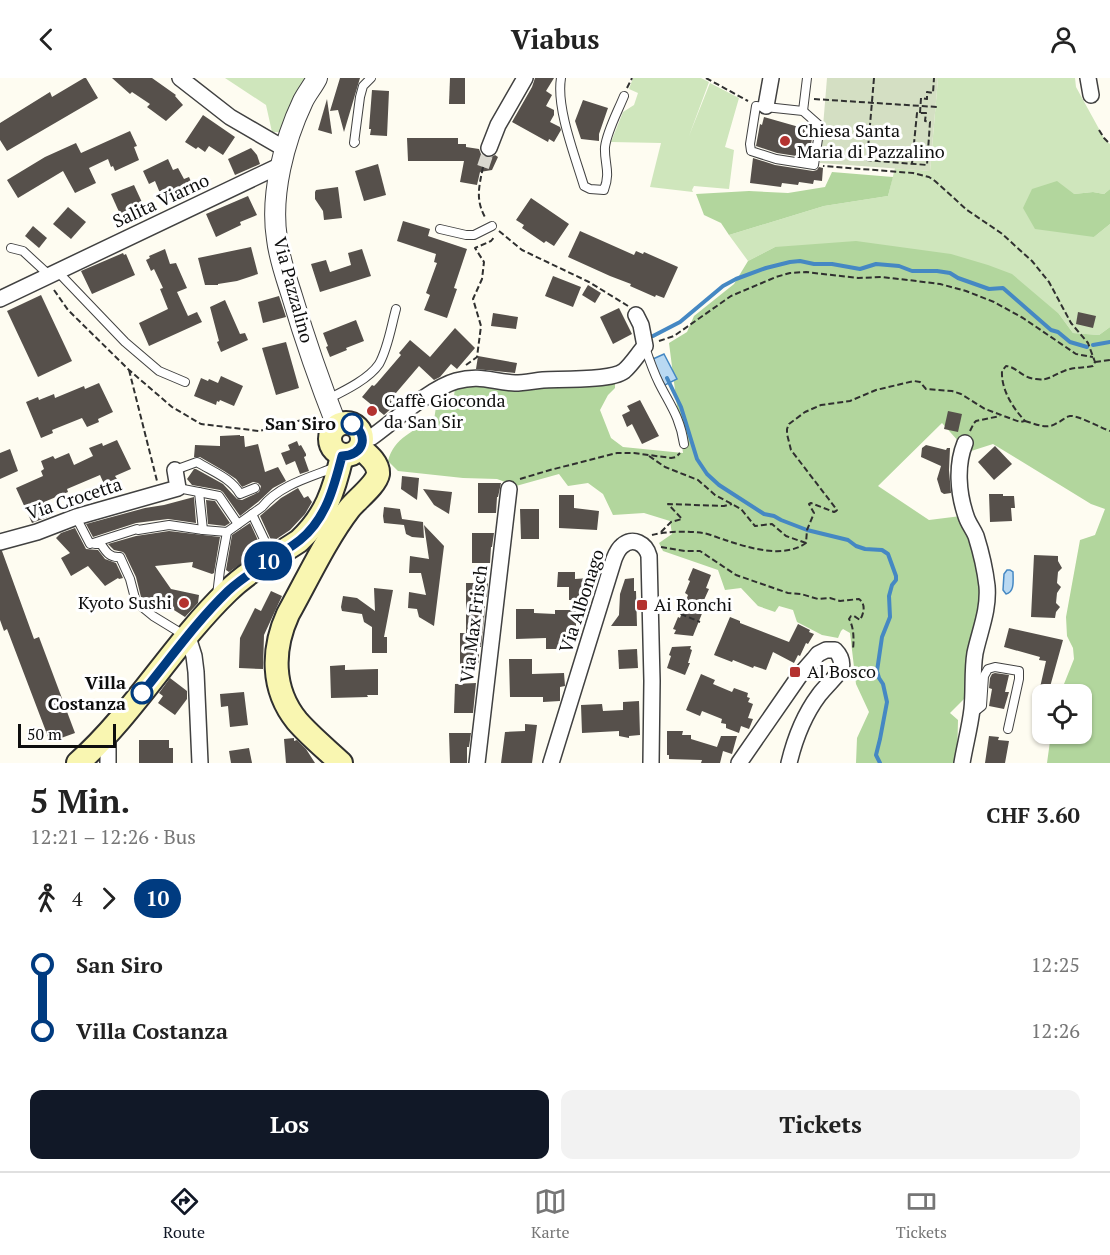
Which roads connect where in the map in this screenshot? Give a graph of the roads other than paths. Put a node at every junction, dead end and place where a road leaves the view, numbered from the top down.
1 (180, 78) edge
2 (317, 78) edge
3 (371, 78) edge
4 (525, 78) edge
5 (561, 78) edge
6 (771, 78) edge
7 (807, 78) edge
8 (1088, 78) edge
9 (1091, 95) dead end
10 (624, 96) dead end
11 (761, 106) junction
12 (803, 111) junction
13 (355, 142) dead end
14 (489, 148) tunnel mouth
15 (283, 157) junction
16 (440, 229) dead end
17 (496, 229) road end
18 (11, 248) dead end
19 (53, 273) junction
20 (0, 299) edge
21 (396, 309) dead end
22 (636, 315) road end
23 (645, 346) junction
24 (185, 382) dead end
25 (326, 399) junction
26 (337, 426) joint
27 (965, 443) dead end
28 (684, 444) road end
29 (351, 452) junction
30 (175, 470) joint
31 (178, 488) junction
32 (255, 488) dead end
33 (509, 489) road end
34 (199, 492) junction
35 (252, 514) junction
36 (76, 517) junction
37 (238, 524) junction
38 (203, 530) junction
39 (227, 532) junction
40 (0, 542) edge
41 (90, 544) junction
42 (273, 558) junction
43 (216, 604) junction
44 (188, 637) junction
45 (972, 711) junction
46 (1008, 729) dead end
47 (108, 733) junction
48 (78, 763) edge
49 (108, 763) edge
50 (200, 763) edge
51 (341, 763) edge
52 (477, 763) edge
53 (551, 763) edge
54 (651, 763) edge
55 (739, 763) edge
56 (789, 763) edge
57 (962, 763) edge

1 - 15 street
2 - 15 street, Via Pazzalino
3 - 13 lane
4 - 14 street
5 - 10 lane
6 - 11 street
7 - 12 lane
8 - 9 street
11 - 12 lane
11 - 12 lane
15 - 19 street, Salita Viarno
15 - 25 street, Via Pazzalino
16 - 17 lane
18 - 19 lane
19 - 20 street, Salita Viarno
19 - 24 lane
21 - 25 lane
22 - 23 street
23 - 28 lane
23 - 29 street
25 - 26 street, Via Pazzalino
26 - 29 main road
27 - 45 street
29 - 35 lane
29 - 42 main road
29 - 51 main road
30 - 31 street
30 - 32 lane
31 - 34 lane
31 - 36 street, Via Crocetta
33 - 52 street, Via Max Frisch
34 - 37 lane
34 - 38 lane
35 - 37 lane
35 - 42 lane
36 - 40 street, Via Crocetta
36 - 41 lane
37 - 39 lane
38 - 39 lane
38 - 41 lane
39 - 43 lane
41 - 44 lane
42 - 43 main road
43 - 44 main road
44 - 47 main road
44 - 50 street
45 - 46 lane
45 - 57 street
47 - 48 main road
47 - 49 street
53 - 54 street, Via Albonago
55 - 56 street

